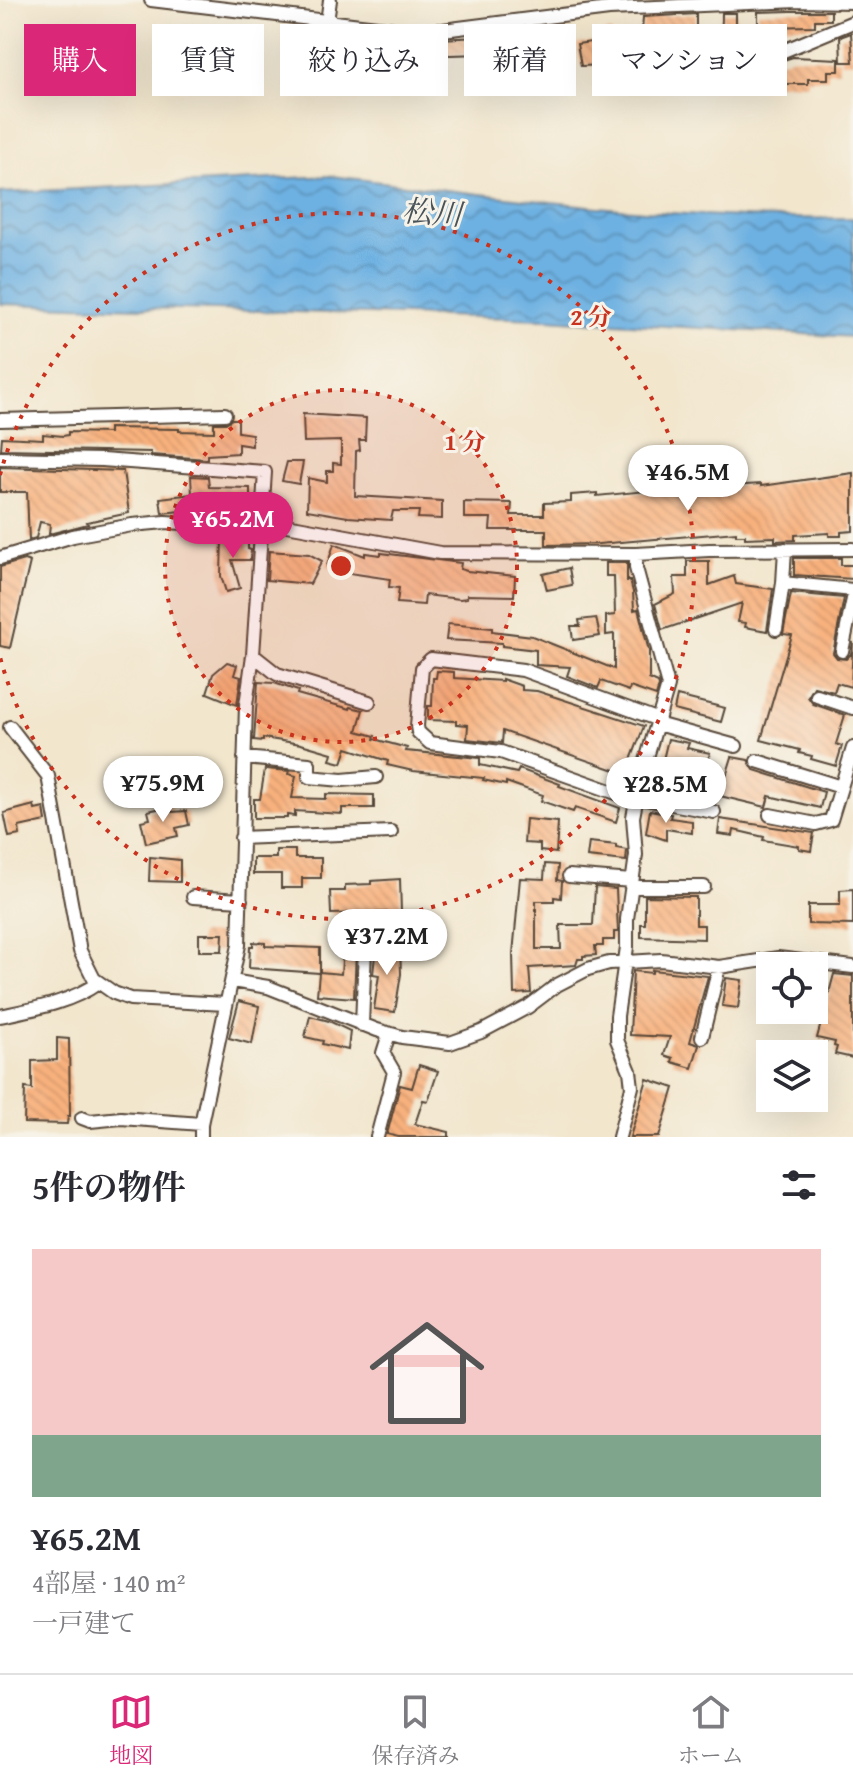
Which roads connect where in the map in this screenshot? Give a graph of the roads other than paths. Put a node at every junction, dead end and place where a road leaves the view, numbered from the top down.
1 (151, 0) edge
2 (330, 0) edge
3 (853, 2) edge
4 (327, 22) junction
5 (853, 22) edge
6 (787, 50) edge
7 (225, 414) dead end
8 (0, 420) edge
9 (0, 458) edge
10 (260, 527) junction
11 (785, 549) junction
12 (853, 549) edge
13 (636, 554) junction
14 (0, 558) edge
15 (783, 583) junction
16 (853, 590) edge
17 (853, 599) edge
18 (776, 629) dead end
19 (842, 651) dead end
20 (253, 655) junction
21 (817, 696) dead end
22 (369, 702) dead end
23 (853, 708) edge
24 (658, 722) junction
25 (10, 727) dead end
26 (736, 746) dead end
27 (853, 748) edge
28 (244, 758) junction
29 (757, 761) dead end
30 (376, 777) dead end
31 (841, 787) junction
32 (637, 799) junction
33 (714, 812) dead end
34 (770, 815) dead end
35 (391, 832) dead end
36 (241, 838) junction
37 (569, 876) dead end
38 (632, 884) junction
39 (704, 887) dead end
40 (193, 897) dead end
41 (241, 900) junction
42 (365, 948) dead end
43 (625, 962) junction
44 (719, 967) junction
45 (853, 967) edge
46 (232, 981) junction
47 (98, 983) junction
48 (226, 1004) junction
49 (0, 1016) edge
50 (362, 1025) junction
51 (389, 1034) junction
52 (702, 1037) dead end
53 (82, 1118) dead end
54 (201, 1131) edge
55 (377, 1137) edge
56 (619, 1137) edge

1 - 4 street
2 - 4 street
3 - 4 street
5 - 6 street
7 - 8 street
9 - 10 street
10 - 13 street
10 - 14 street
10 - 20 street
11 - 12 street
11 - 13 street
11 - 15 street
13 - 24 street
15 - 16 street
15 - 18 street
17 - 19 street
20 - 22 street
20 - 28 street
21 - 23 street
24 - 26 street
24 - 32 street
24 - 32 street
25 - 47 street
27 - 31 street
28 - 30 street
28 - 36 street
29 - 31 street
31 - 34 street
32 - 33 street
32 - 38 street
35 - 36 street
36 - 41 street
37 - 38 street
38 - 39 street
38 - 43 street
40 - 41 street
41 - 46 street
42 - 50 street
43 - 44 street
43 - 51 street
43 - 56 street
44 - 45 street
44 - 52 street
46 - 48 street
46 - 50 street
47 - 48 street
47 - 49 street
48 - 54 street
50 - 51 street
51 - 55 street
53 - 54 street

